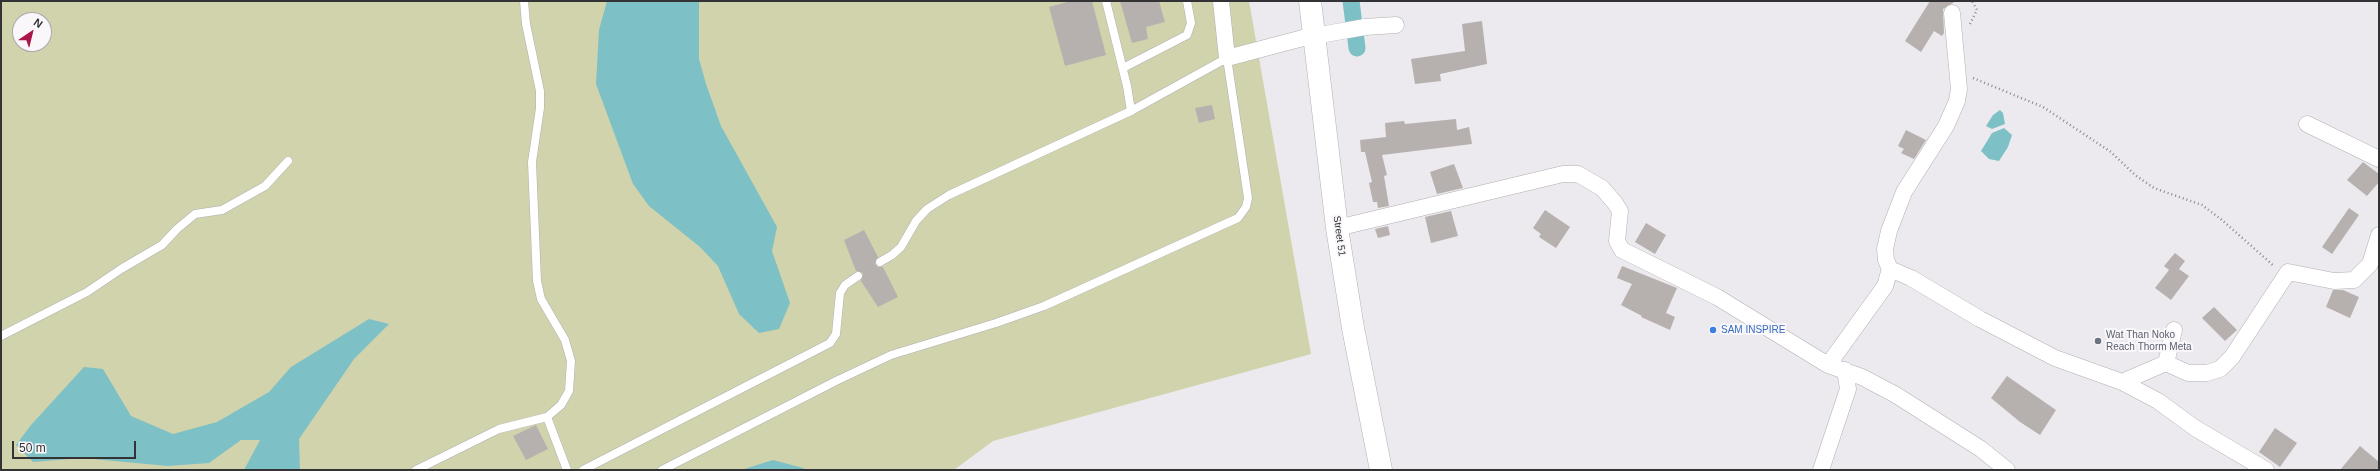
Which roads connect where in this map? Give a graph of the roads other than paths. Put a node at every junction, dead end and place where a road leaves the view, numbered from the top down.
1 (524, 1) edge
2 (1106, 1) edge
3 (1187, 1) edge
4 (1221, 1) edge
5 (1310, 1) edge
6 (1952, 13) dead end
7 (1396, 25) dead end
8 (1308, 37) junction
9 (1227, 58) junction
10 (1123, 68) junction
11 (1131, 111) junction
12 (2307, 124) dead end
13 (2379, 159) edge
14 (288, 161) dead end
15 (1337, 228) junction
16 (2379, 235) edge
17 (880, 262) dead end
18 (1890, 269) junction
19 (858, 276) dead end
20 (2174, 330) dead end
21 (1, 336) edge
22 (2166, 362) junction
23 (1828, 365) junction
24 (1845, 370) junction
25 (2122, 382) junction
26 (547, 417) junction
27 (416, 470) edge
28 (567, 470) edge
29 (582, 470) edge
30 (662, 470) edge
31 (1381, 470) edge
32 (1821, 470) edge
33 (2007, 470) edge
34 (2266, 470) edge

1 - 26 lane
2 - 10 lane
3 - 10 lane
4 - 9 street
5 - 8 main road, Street 51
6 - 18 street
7 - 8 street
8 - 9 street
8 - 15 main road, Street 51
9 - 11 lane
9 - 30 lane
10 - 11 lane
11 - 17 lane
12 - 13 street
14 - 21 lane
15 - 23 street
15 - 31 main road, Street 51
16 - 22 street
18 - 23 street
18 - 25 street
19 - 29 lane
20 - 22 street
22 - 25 street
23 - 24 street
24 - 32 street
24 - 33 street
25 - 34 street
26 - 27 lane
26 - 28 lane

